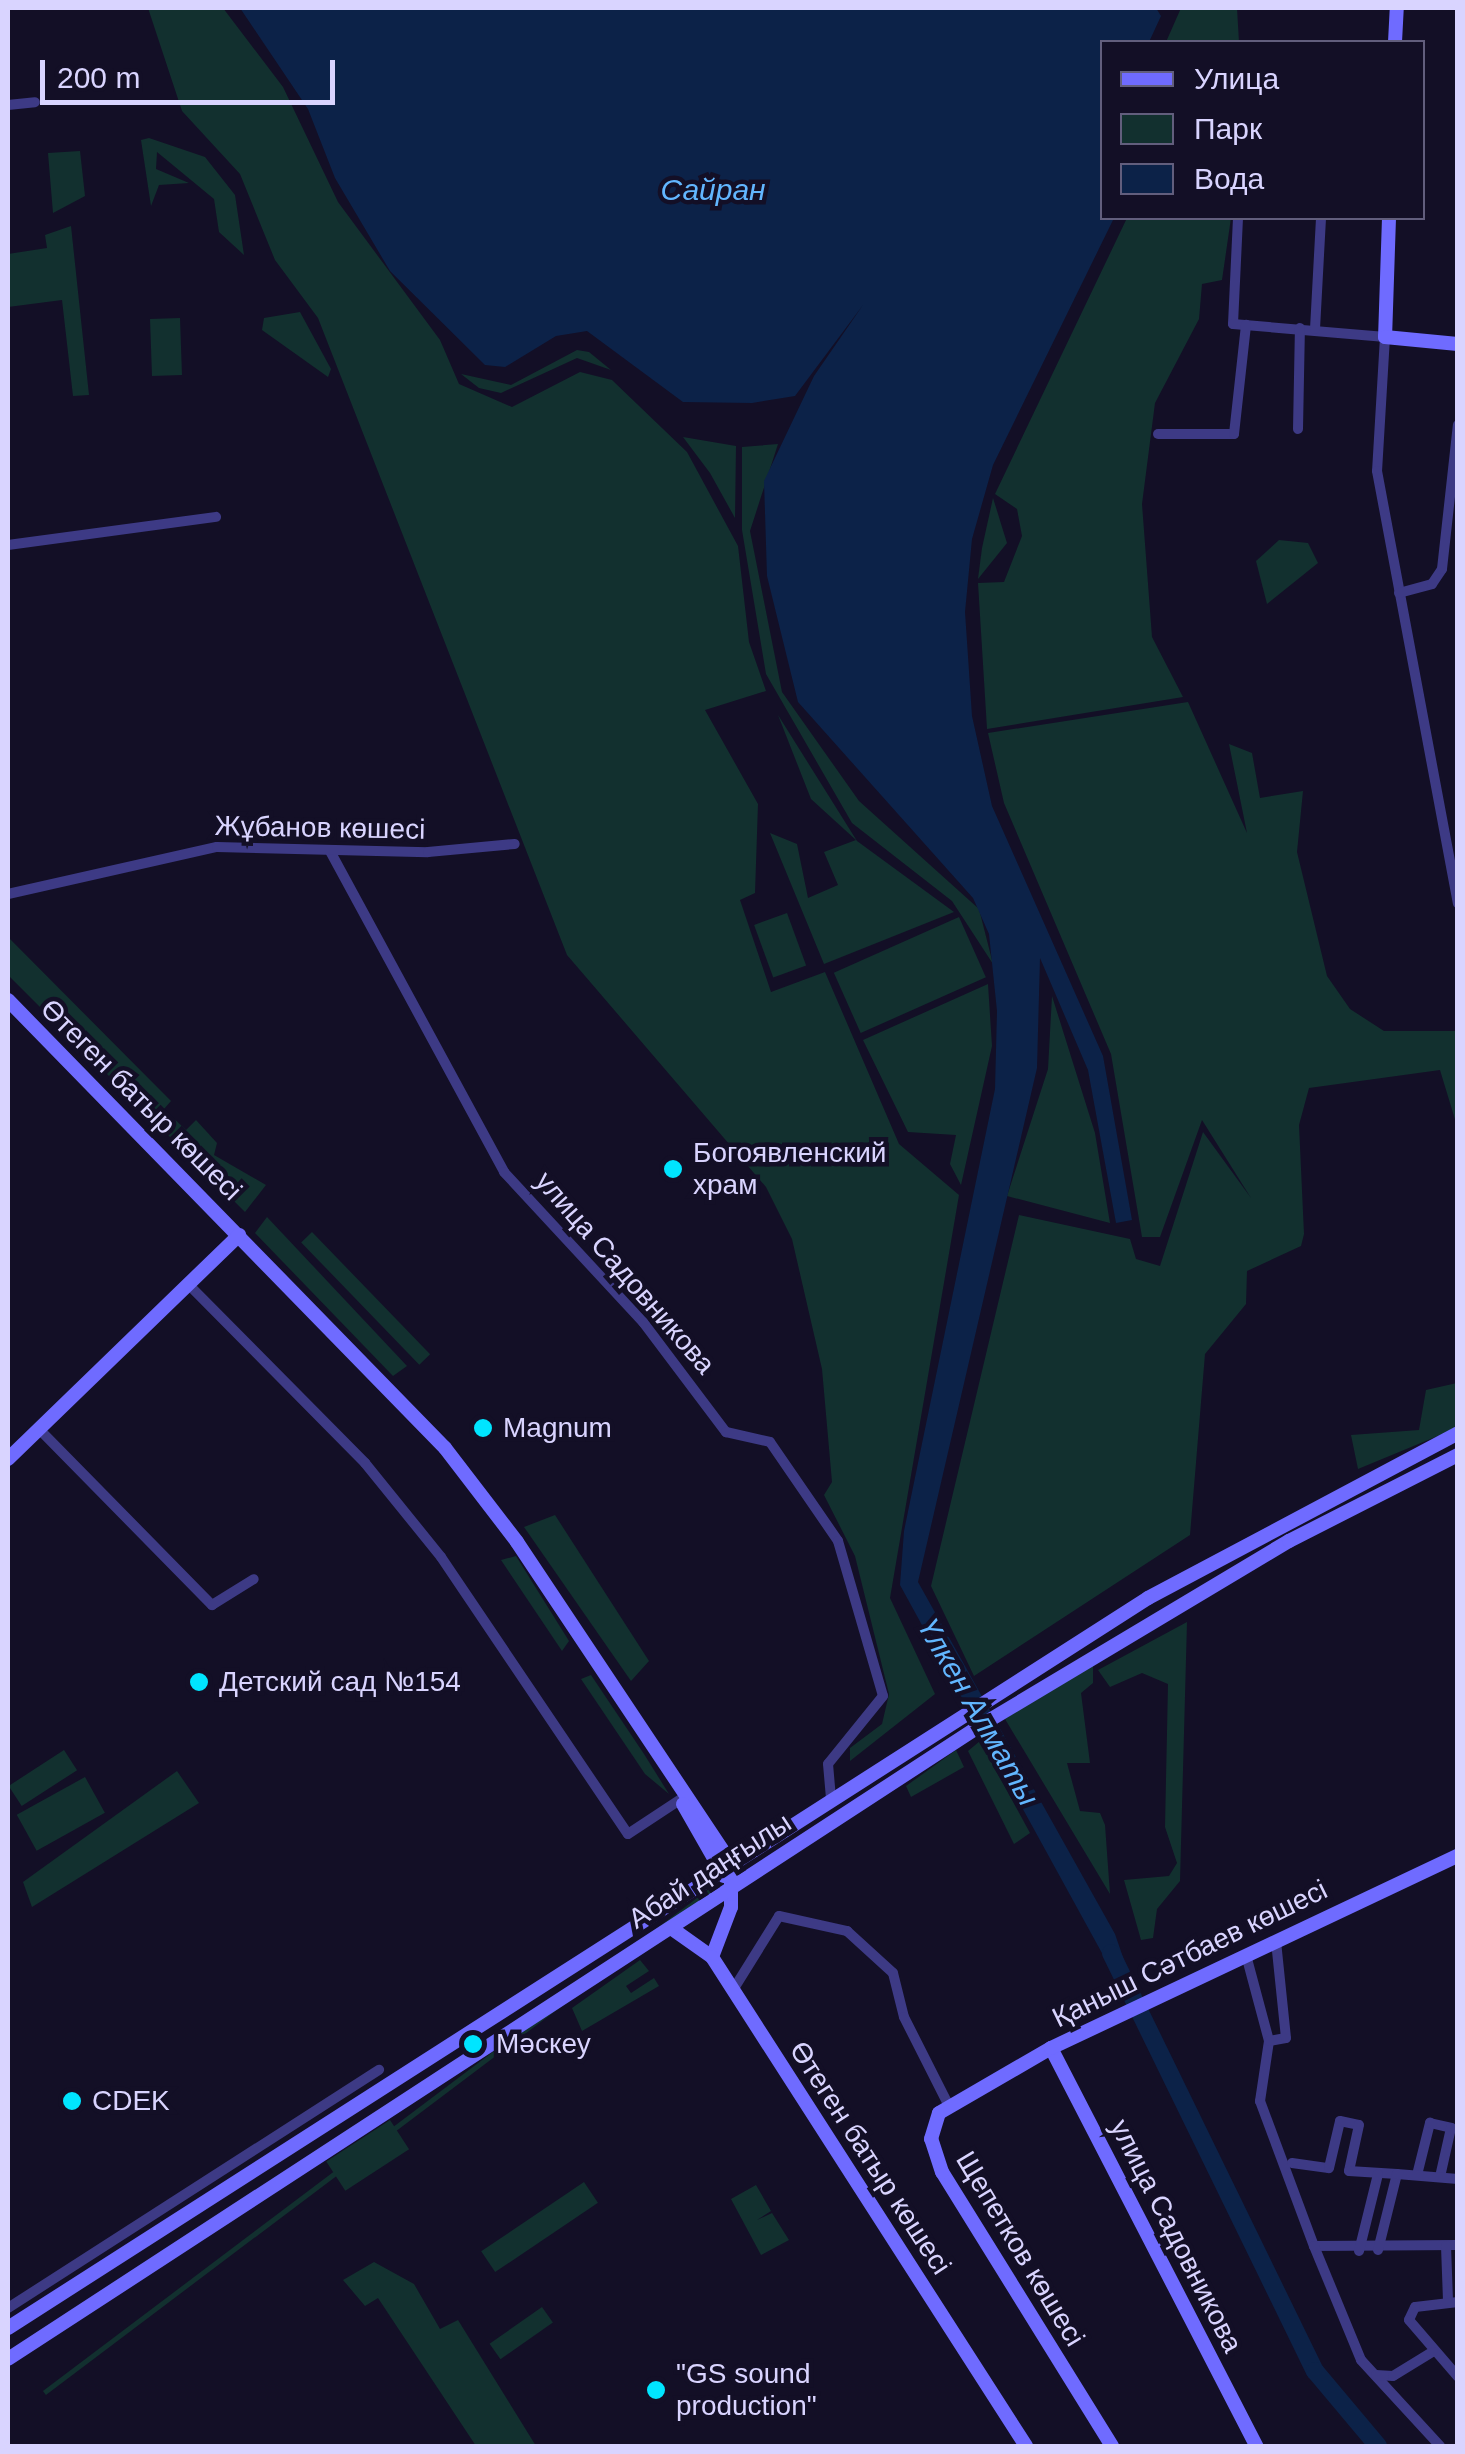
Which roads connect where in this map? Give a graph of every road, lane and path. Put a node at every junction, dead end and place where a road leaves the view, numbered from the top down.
1 (1397, 8) edge
2 (1395, 40) edge
3 (35, 102) dead end
4 (8, 106) edge
5 (1238, 220) edge
6 (1320, 220) edge
7 (1389, 220) edge
8 (1246, 325) junction
9 (1300, 328) junction
10 (1315, 329) junction
11 (1385, 337) junction
12 (1458, 344) edge
13 (1458, 425) edge
14 (1298, 429) dead end
15 (1158, 434) dead end
16 (216, 518) dead end
17 (8, 544) edge
18 (1399, 593) junction
19 (515, 844) dead end
20 (330, 851) junction
21 (8, 894) edge
22 (1457, 900) edge
23 (8, 1000) edge
24 (239, 1235) junction
25 (188, 1284) junction
26 (39, 1429) junction
27 (1458, 1433) edge
28 (1458, 1456) edge
29 (8, 1460) edge
30 (254, 1579) dead end
31 (682, 1799) junction
32 (831, 1799) junction
33 (1458, 1856) edge
34 (726, 1866) junction
35 (732, 1888) junction
36 (671, 1928) junction
37 (1276, 1941) junction
38 (1246, 1955) junction
39 (712, 1957) junction
40 (733, 1990) junction
41 (1269, 2041) junction
42 (1051, 2048) junction
43 (380, 2070) dead end
44 (947, 2102) junction
45 (1292, 2163) dead end
46 (1329, 2168) junction
47 (1349, 2171) junction
48 (1378, 2174) junction
49 (1397, 2174) junction
50 (1417, 2176) junction
51 (1440, 2177) junction
52 (1458, 2179) edge
53 (1314, 2246) junction
54 (1452, 2246) edge
55 (1378, 2250) junction
56 (1359, 2251) junction
57 (1453, 2302) edge
58 (8, 2308) edge
59 (8, 2328) edge
60 (1432, 2352) junction
61 (8, 2359) edge
62 (1374, 2374) junction
63 (1458, 2377) edge
64 (1026, 2446) edge
65 (1112, 2446) edge
66 (1256, 2446) edge
67 (1440, 2446) edge

1 - 2 main road
3 - 4 street
5 - 8 street
6 - 10 street
7 - 11 main road
8 - 9 street
8 - 15 street
9 - 10 street
9 - 14 street
10 - 11 street
11 - 12 main road
11 - 18 street
13 - 18 street
16 - 17 street
18 - 22 street
19 - 20 street, Жұбанов көшесі
20 - 21 street, Жұбанов көшесі
20 - 32 street, улица Садовникова
23 - 24 main road, Өтеген батыр көшесі
24 - 25 main road
24 - 31 main road, Өтеген батыр көшесі
25 - 26 main road
25 - 31 street
26 - 29 main road
26 - 30 street
27 - 32 main road, Абай даңғылы
28 - 35 main road, Абай даңғылы
31 - 34 main road
32 - 34 main road, Абай даңғылы
33 - 37 main road, Қаныш Сәтбаев көшесі
34 - 35 main road
34 - 59 main road, Абай даңғылы
35 - 36 main road, Абай даңғылы
35 - 39 main road
36 - 39 main road
36 - 61 main road, Абай даңғылы
37 - 38 main road, Қаныш Сәтбаев көшесі
37 - 41 street
38 - 41 street
38 - 42 main road, Қаныш Сәтбаев көшесі
39 - 40 main road, Өтеген батыр көшесі
40 - 44 street
40 - 64 main road, Өтеген батыр көшесі
41 - 53 street
42 - 44 main road, Қаныш Сәтбаев көшесі
42 - 66 main road, улица Садовникова
43 - 58 street
44 - 65 main road, Щепетков көшесі
45 - 46 street
46 - 47 street
46 - 47 street
47 - 48 street
48 - 49 street
48 - 56 street
49 - 50 street
49 - 55 street
50 - 51 street
50 - 51 street
51 - 52 street
53 - 56 street
53 - 62 street
54 - 55 street
54 - 57 street
55 - 56 street
57 - 60 street
60 - 62 street
60 - 63 street
62 - 67 street

